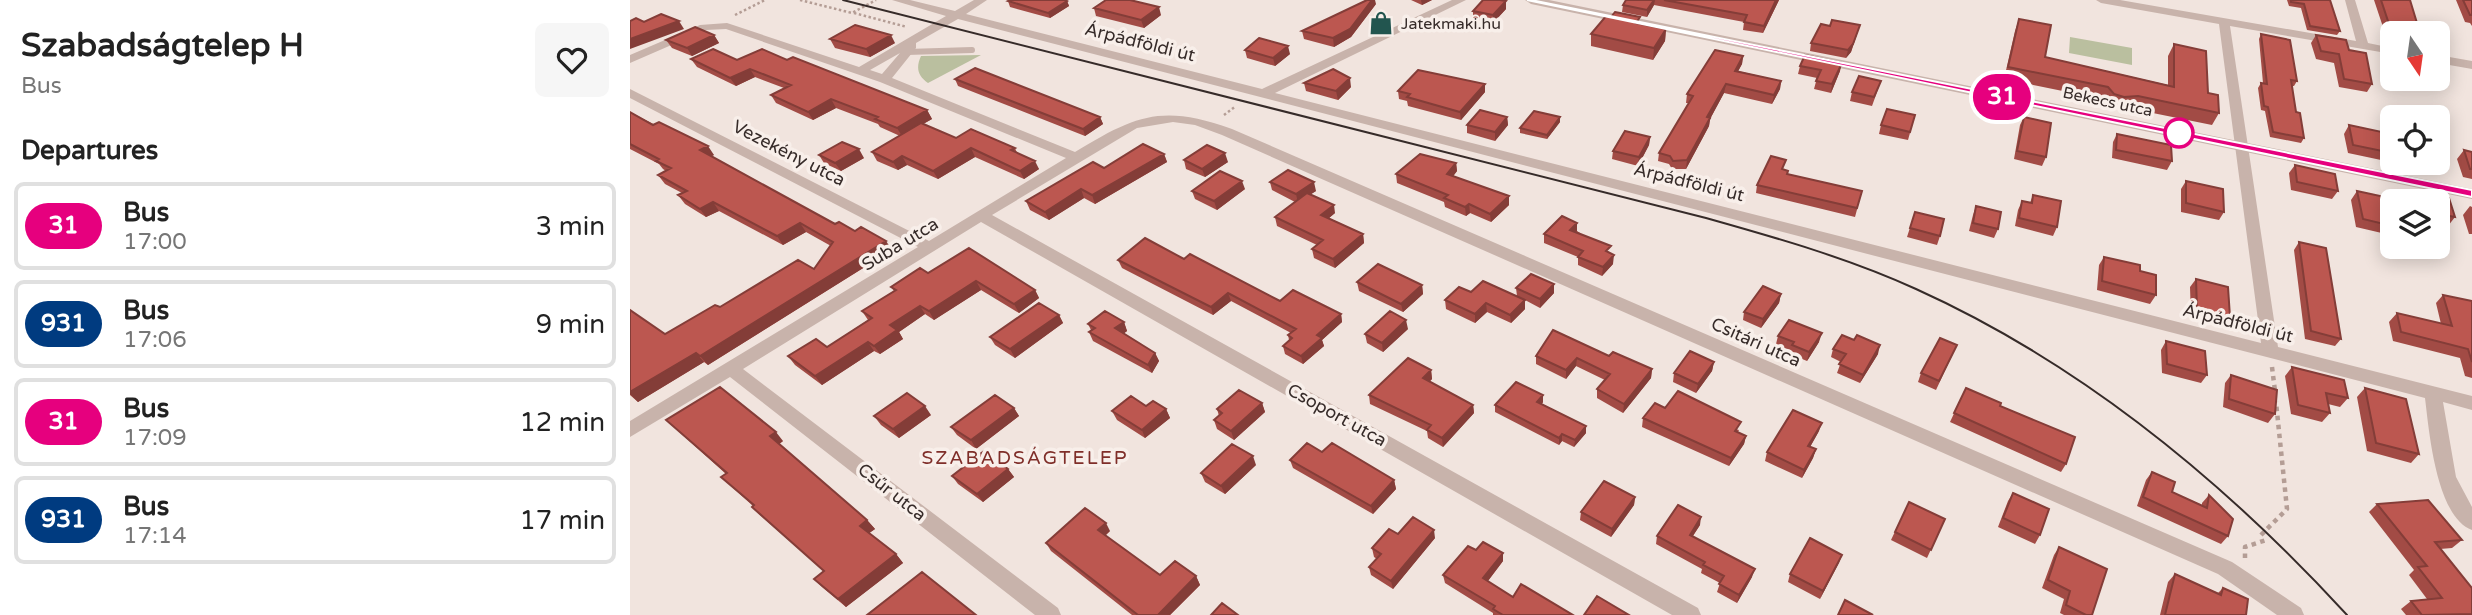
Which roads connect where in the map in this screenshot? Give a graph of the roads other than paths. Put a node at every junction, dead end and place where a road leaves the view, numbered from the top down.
1 (897, 0) edge
2 (982, 0) edge
3 (1461, 0) edge
4 (1531, 0) edge
5 (2101, 0) edge
6 (2350, 0) edge
7 (956, 16) junction
8 (2224, 22) junction
9 (919, 39) junction
10 (2363, 46) junction
11 (2380, 49) edge
12 (972, 51) dead end
13 (907, 52) junction
14 (630, 59) edge
15 (2450, 61) edge
16 (2472, 65) edge
17 (860, 71) junction
18 (884, 79) junction
19 (630, 93) edge
20 (1264, 93) junction
21 (1198, 119) joint
22 (2242, 146) junction
23 (1075, 157) junction
24 (2472, 194) edge
25 (982, 216) junction
26 (931, 248) junction
27 (2270, 351) junction
28 (732, 369) junction
29 (2433, 393) junction
30 (2472, 403) edge
31 (630, 430) edge
32 (2472, 522) edge
33 (2293, 614) edge
34 (1051, 615) edge
35 (1691, 615) edge

1 - 7 street, Árpádföldi út
2 - 7 street
3 - 20 street
4 - 22 street, Bekecs utca
5 - 8 street
6 - 10 street
7 - 9 street
7 - 20 street, Árpádföldi út
8 - 10 street
8 - 22 street
9 - 13 street
9 - 17 street
10 - 11 street
12 - 13 lane
13 - 18 street
14 - 17 street
15 - 16 street
17 - 18 street
18 - 23 street
19 - 26 street, Vezekény utca
20 - 27 street, Árpádföldi út
21 - 23 street, Suba utca
21 - 33 street, Csitári utca
22 - 24 street, Bekecs utca
22 - 27 street
23 - 25 street, Suba utca
25 - 26 street, Suba utca
25 - 35 street, Csoport utca
26 - 28 street, Suba utca
27 - 29 street, Árpádföldi út
28 - 31 street, Suba utca
28 - 34 street, Csűr utca
29 - 30 street, Árpádföldi út
29 - 32 street

